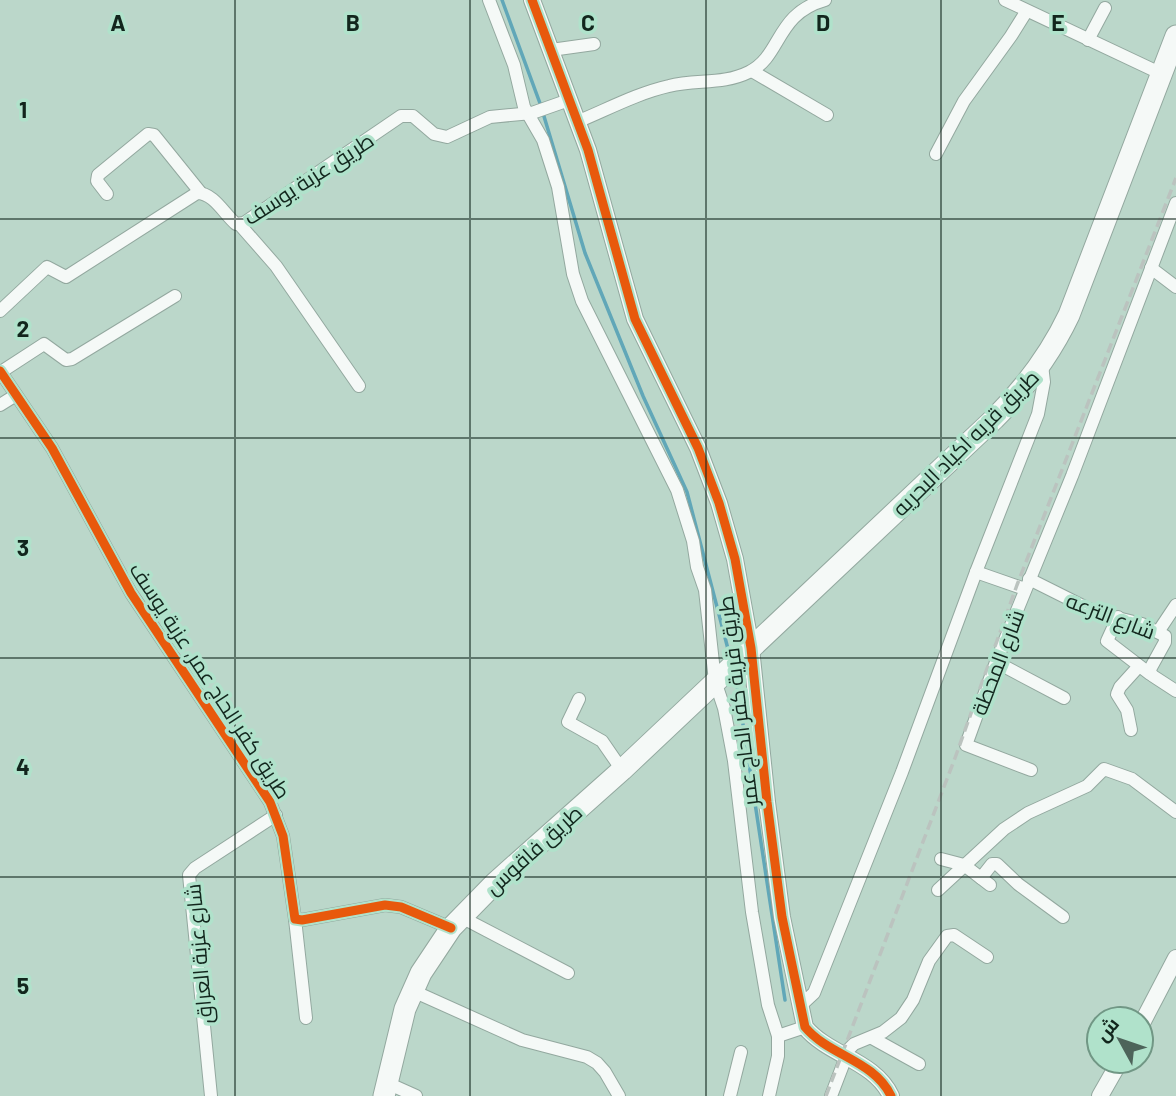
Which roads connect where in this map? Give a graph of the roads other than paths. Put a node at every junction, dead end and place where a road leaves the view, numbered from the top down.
1 (489, 0) edge
2 (532, 0) edge
3 (1005, 0) edge
4 (817, 1) edge
5 (1105, 8) dead end
6 (1027, 12) junction
7 (1176, 36) edge
8 (1088, 40) junction
9 (594, 44) dead end
10 (551, 50) junction
11 (752, 71) junction
12 (1162, 74) junction
13 (564, 102) junction
14 (530, 113) junction
15 (827, 115) dead end
16 (579, 121) junction
17 (936, 154) dead end
18 (200, 192) junction
19 (107, 194) dead end
20 (1176, 204) edge
21 (240, 225) junction
22 (1151, 268) junction
23 (1176, 287) edge
24 (175, 296) dead end
25 (0, 311) edge
26 (1042, 365) junction
27 (1, 372) edge
28 (359, 386) dead end
29 (16, 395) junction
30 (0, 405) edge
31 (976, 572) junction
32 (1027, 584) junction
33 (1176, 605) edge
34 (1118, 617) junction
35 (1158, 632) junction
36 (751, 648) junction
37 (996, 662) junction
38 (1139, 666) junction
39 (1150, 674) junction
40 (715, 681) junction
41 (1176, 691) edge
42 (1063, 698) dead end
43 (579, 699) dead end
44 (1130, 730) dead end
45 (622, 769) junction
46 (1031, 770) dead end
47 (1176, 812) edge
48 (276, 815) junction
49 (941, 859) dead end
50 (964, 865) junction
51 (938, 890) dead end
52 (1063, 917) dead end
53 (295, 919) junction
54 (456, 923) junction
55 (987, 957) dead end
56 (1176, 958) edge
57 (568, 973) dead end
58 (413, 991) junction
59 (1151, 1005) edge
60 (800, 1006) junction
61 (306, 1017) dead end
62 (805, 1027) junction
63 (778, 1036) junction
64 (872, 1038) junction
65 (741, 1052) dead end
66 (846, 1055) junction
67 (919, 1064) dead end
68 (1112, 1075) edge
69 (386, 1089) edge
70 (211, 1096) edge
71 (416, 1096) edge
72 (619, 1096) edge
73 (730, 1096) edge
74 (769, 1096) edge
75 (831, 1096) edge
76 (891, 1096) edge
77 (1100, 1096) edge

1 - 14 street, طريق قرية كفر الحاج عمر
2 - 10 street, طريق قرية كفر الحاج عمر
3 - 6 street
4 - 11 street
5 - 8 street
6 - 8 street
6 - 17 street
7 - 12 main road, طريق قريه اكياد البحريه
8 - 12 street
9 - 10 street
10 - 13 street, طريق قرية كفر الحاج عمر
11 - 15 street
11 - 16 street
12 - 26 main road, طريق قريه اكياد البحريه
13 - 14 street
13 - 16 street, طريق قرية كفر الحاج عمر
14 - 21 street, طريق عزبة يوسف
14 - 40 street, طريق قرية كفر الحاج عمر
16 - 36 street, طريق قرية كفر الحاج عمر
18 - 19 street, طريق عزبة يوسف
18 - 21 street, طريق عزبة يوسف
18 - 25 street
20 - 22 street, شارع المحطة
21 - 28 street
22 - 23 street
22 - 32 street, شارع المحطة
24 - 27 street
26 - 31 street
26 - 36 main road, طريق قريه اكياد البحريه
27 - 29 street, طريق كفر الحاج عمر, عزبة يوسف
29 - 30 street
29 - 48 street, طريق كفر الحاج عمر, عزبة يوسف
31 - 32 street, شارع الترعه
31 - 60 street
32 - 34 street, شارع الترعه
32 - 37 street, شارع المحطة
33 - 35 street
34 - 35 street, شارع الترعه
34 - 38 street
35 - 39 street, شارع الترعه
36 - 40 main road, طريق فاقوس
36 - 60 street, طريق قرية كفر الحاج عمر
37 - 42 street
37 - 46 street, شارع المحطة
38 - 39 street
38 - 44 street
39 - 41 street, شارع الترعه
40 - 45 main road, طريق فاقوس
40 - 63 street, طريق قرية كفر الحاج عمر
43 - 45 street
45 - 54 main road, طريق فاقوس
47 - 50 street
48 - 53 street, طريق كفر الحاج عمر, عزبة يوسف
48 - 70 street, شارع عزبة العراق
49 - 50 street
50 - 51 street
50 - 52 street
53 - 54 street
53 - 61 street, طريق كفر الحاج عمر, عزبة يوسف
54 - 57 street
54 - 58 main road, طريق فاقوس
55 - 64 street
56 - 59 street
58 - 69 main road, طريق فاقوس
58 - 72 street
60 - 62 street, طريق قرية كفر الحاج عمر
62 - 63 street
62 - 66 street
63 - 74 street, طريق قرية كفر الحاج عمر
64 - 66 street
64 - 67 street
65 - 73 street
66 - 75 street
66 - 76 street
68 - 77 street
69 - 71 street

